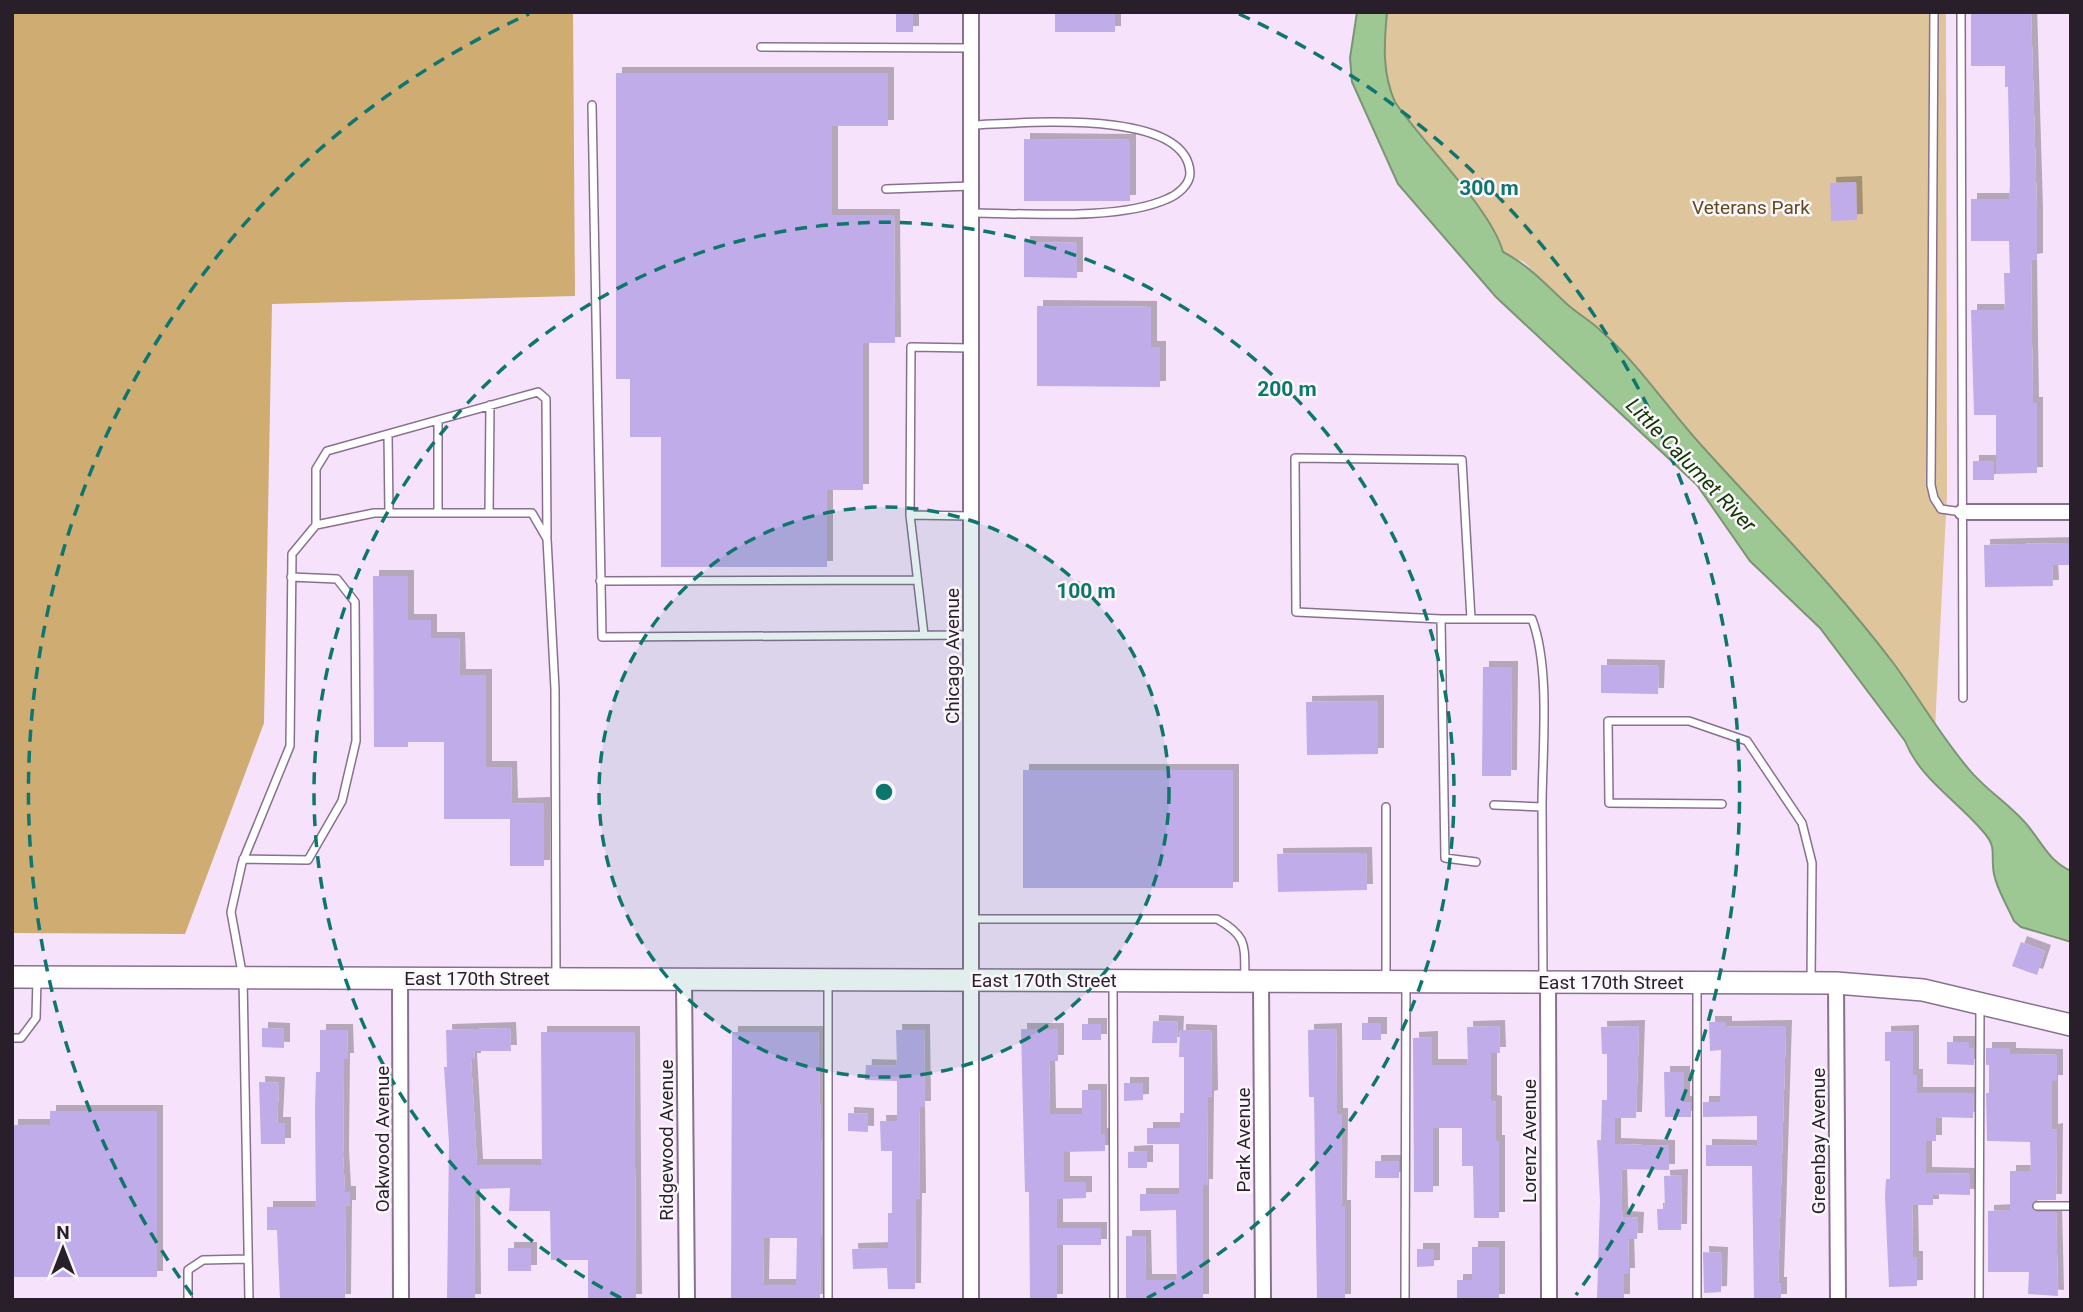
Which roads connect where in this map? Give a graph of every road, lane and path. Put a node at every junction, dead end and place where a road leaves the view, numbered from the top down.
1 (971, 12) edge
2 (1934, 12) edge
3 (1961, 12) edge
4 (761, 47) dead end
5 (971, 48) junction
6 (593, 105) dead end
7 (971, 125) junction
8 (971, 186) junction
9 (886, 189) dead end
10 (971, 213) junction
11 (971, 348) junction
12 (489, 405) junction
13 (438, 420) junction
14 (388, 434) junction
15 (1962, 512) junction
16 (2071, 512) edge
17 (389, 513) junction
18 (438, 513) junction
19 (489, 513) junction
20 (910, 515) junction
21 (971, 516) junction
22 (316, 525) junction
23 (547, 540) junction
24 (292, 578) junction
25 (916, 580) junction
26 (600, 581) junction
27 (1441, 619) junction
28 (1471, 619) junction
29 (924, 635) junction
30 (971, 635) junction
31 (1963, 698) dead end
32 (1721, 804) dead end
33 (1493, 805) dead end
34 (1386, 807) dead end
35 (1542, 807) junction
36 (243, 859) junction
37 (1476, 862) dead end
38 (971, 919) junction
39 (12, 977) edge
40 (37, 977) junction
41 (243, 978) junction
42 (400, 978) junction
43 (556, 979) junction
44 (684, 979) junction
45 (828, 980) junction
46 (971, 980) junction
47 (1113, 981) junction
48 (1253, 981) junction
49 (1396, 982) junction
50 (1546, 982) junction
51 (1697, 982) junction
52 (1811, 983) junction
53 (1836, 983) junction
54 (1980, 1004) junction
55 (2071, 1025) edge
56 (12, 1038) edge
57 (2036, 1206) dead end
58 (2071, 1206) edge
59 (248, 1259) junction
60 (188, 1300) edge
61 (249, 1300) edge
62 (401, 1300) edge
63 (687, 1300) edge
64 (828, 1300) edge
65 (971, 1300) edge
66 (1114, 1300) edge
67 (1263, 1300) edge
68 (1405, 1300) edge
69 (1549, 1300) edge
70 (1697, 1300) edge
71 (1838, 1300) edge
72 (1979, 1300) edge

1 - 5 street, Chicago Avenue
2 - 15 lane
3 - 15 lane
4 - 5 lane
5 - 7 street, Chicago Avenue
6 - 26 lane
7 - 8 street, Chicago Avenue
7 - 10 lane
8 - 9 lane
8 - 10 street, Chicago Avenue
10 - 11 street, Chicago Avenue
11 - 20 lane
11 - 21 street, Chicago Avenue
12 - 13 lane
12 - 19 lane
12 - 23 lane
13 - 14 lane
13 - 18 lane
14 - 17 lane
14 - 22 lane
15 - 16 street
15 - 31 lane
17 - 18 lane
17 - 22 lane
18 - 19 lane
19 - 23 lane
20 - 21 lane
20 - 25 lane
21 - 30 street, Chicago Avenue
22 - 24 lane
23 - 43 lane
24 - 36 lane
24 - 36 lane
25 - 26 lane
25 - 29 lane
26 - 29 lane
27 - 28 lane
27 - 28 lane
27 - 37 lane
28 - 35 lane
29 - 30 lane
30 - 38 street, Chicago Avenue
32 - 52 lane
33 - 35 lane
34 - 49 lane
35 - 50 lane
36 - 41 lane
38 - 46 street, Chicago Avenue
38 - 48 lane
39 - 40 street, East 170th Street
40 - 41 street, East 170th Street
40 - 56 lane
41 - 42 street, East 170th Street
41 - 59 lane
42 - 43 street, East 170th Street
42 - 62 street, Oakwood Avenue
43 - 44 street, East 170th Street
44 - 45 street, East 170th Street
44 - 63 street, Ridgewood Avenue
45 - 46 street, East 170th Street
45 - 64 lane
46 - 47 street, East 170th Street
46 - 65 street, Chicago Avenue
47 - 48 street, East 170th Street
47 - 66 lane
48 - 49 street, East 170th Street
48 - 67 street, Park Avenue
49 - 50 street, East 170th Street
49 - 68 lane
50 - 51 street, East 170th Street
50 - 69 street, Lorenz Avenue
51 - 52 street, East 170th Street
51 - 70 lane
52 - 53 street, East 170th Street
53 - 54 street, East 170th Street
53 - 71 street, Greenbay Avenue
54 - 55 street, East 170th Street
54 - 72 lane
57 - 58 lane
59 - 60 lane
59 - 61 lane

